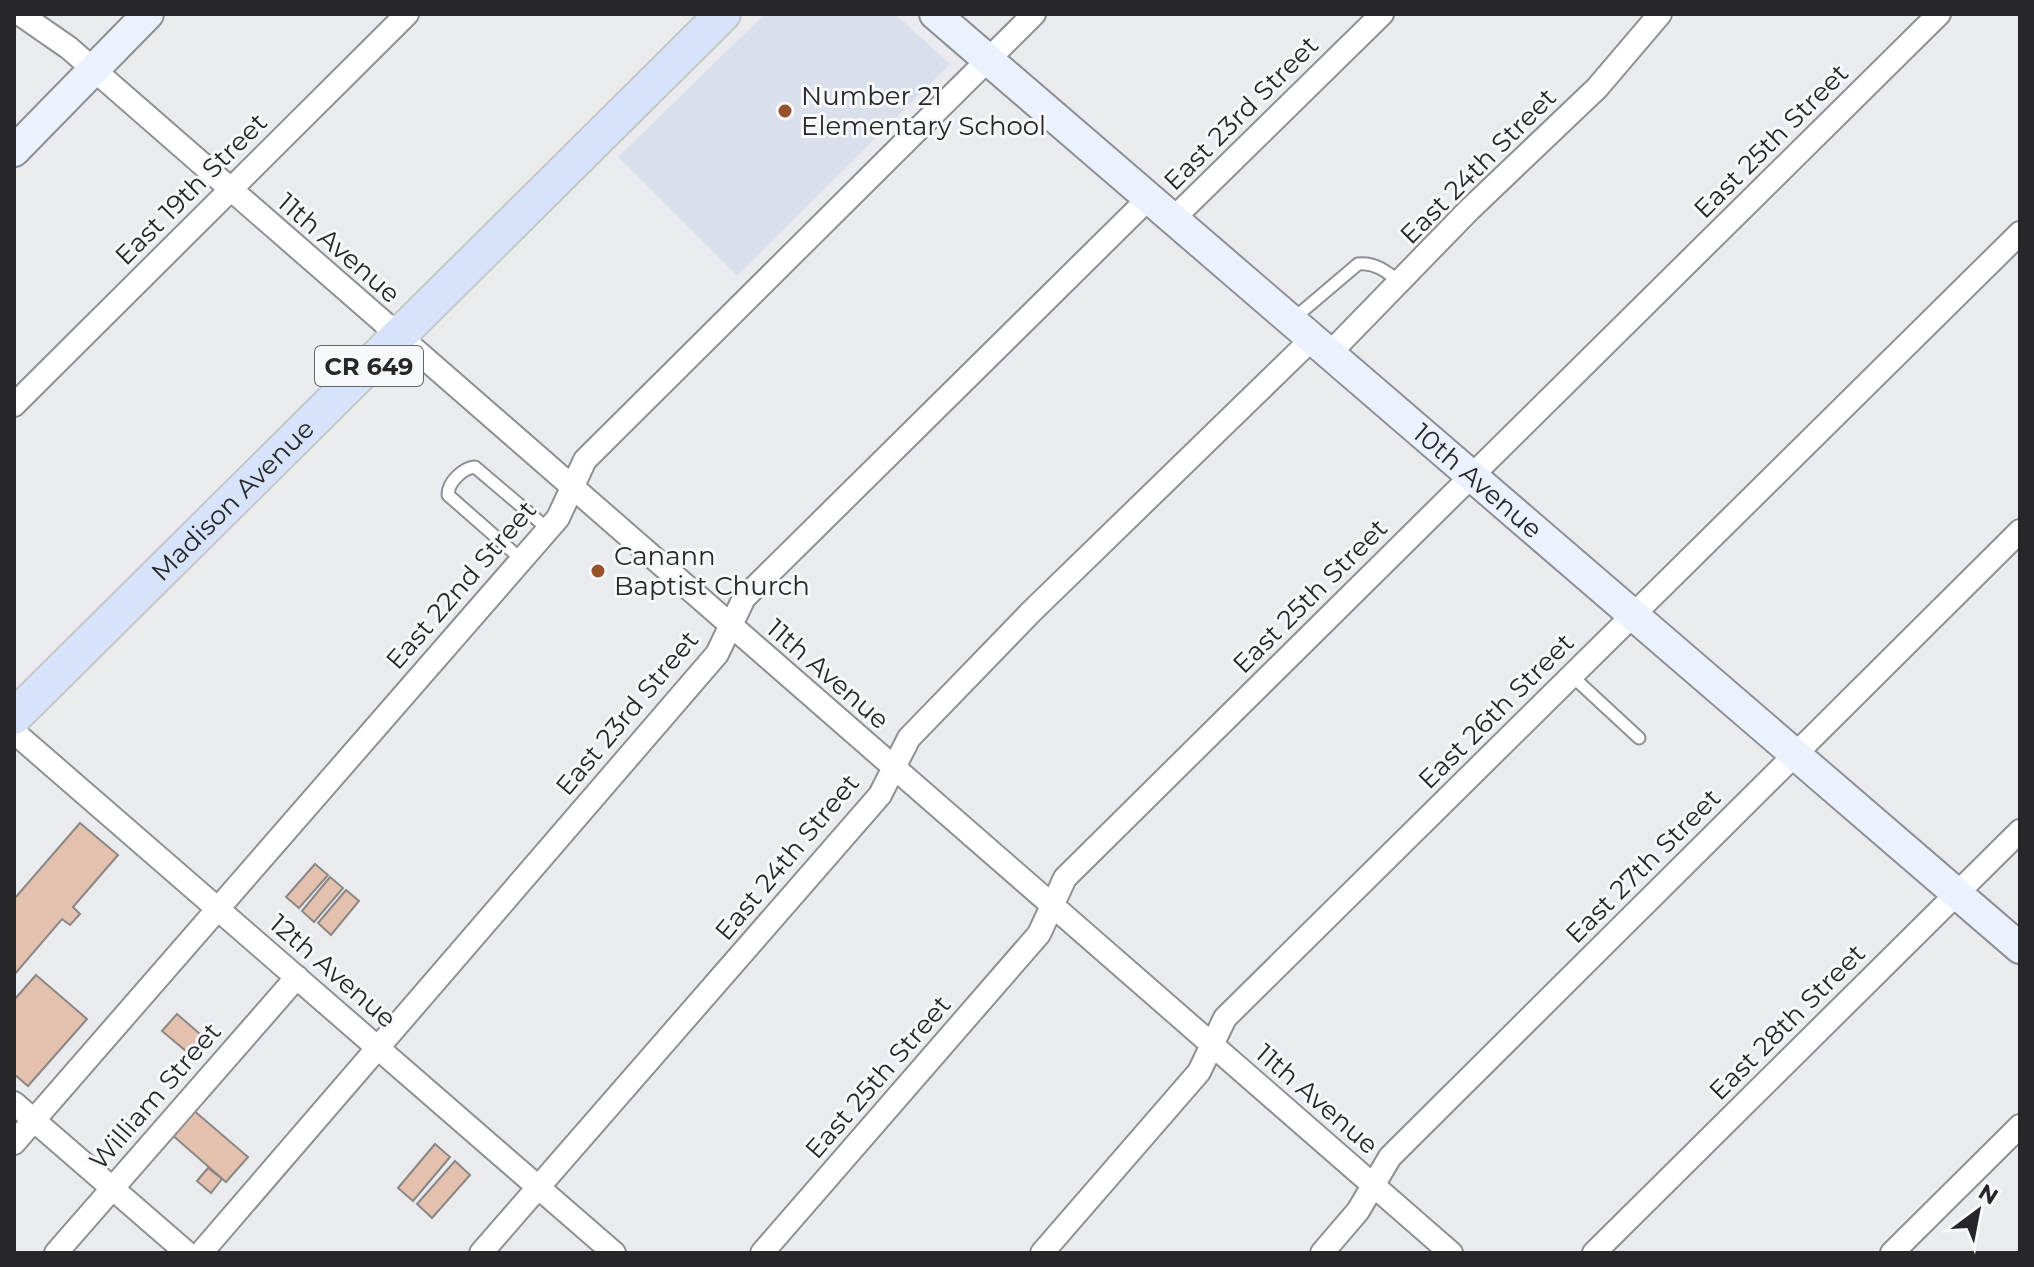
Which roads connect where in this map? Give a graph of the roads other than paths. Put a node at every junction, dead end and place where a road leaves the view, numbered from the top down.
1 (20, 14) edge
2 (148, 14) edge
3 (407, 14) edge
4 (723, 14) edge
5 (935, 14) edge
6 (1034, 14) edge
7 (1382, 14) edge
8 (1660, 14) edge
9 (1939, 14) edge
10 (988, 59) junction
11 (93, 71) junction
12 (14, 151) edge
13 (229, 190) junction
14 (1149, 198) junction
15 (1173, 219) junction
16 (2020, 233) edge
17 (1400, 282) junction
18 (398, 337) junction
19 (1312, 337) junction
20 (14, 405) edge
21 (1473, 475) junction
22 (572, 488) junction
23 (548, 529) junction
24 (2020, 531) edge
25 (521, 559) junction
26 (1634, 614) junction
27 (731, 627) junction
28 (1572, 676) junction
29 (14, 717) edge
30 (14, 732) edge
31 (1639, 738) dead end
32 (1795, 754) junction
33 (893, 768) junction
34 (2020, 831) edge
35 (1957, 894) junction
36 (1052, 907) junction
37 (218, 908) junction
38 (2020, 948) edge
39 (297, 977) junction
40 (1212, 1045) junction
41 (376, 1047) junction
42 (14, 1103) edge
43 (34, 1120) junction
44 (2020, 1126) edge
45 (14, 1143) edge
46 (1373, 1186) junction
47 (112, 1188) junction
48 (538, 1188) junction
49 (56, 1253) edge
50 (187, 1253) edge
51 (201, 1253) edge
52 (481, 1253) edge
53 (614, 1253) edge
54 (762, 1253) edge
55 (1042, 1253) edge
56 (1322, 1253) edge
57 (1451, 1253) edge
58 (1594, 1253) edge
59 (1892, 1253) edge

1 - 11 street, 11th Avenue
2 - 11 main road
3 - 13 street, East 19th Street
4 - 18 main road, Madison Avenue / CR 649
5 - 10 main road, 10th Avenue
6 - 10 street, East 22nd Street
7 - 15 street, East 23rd Street
8 - 17 street, East 24th Street
9 - 21 street, East 25th Street
10 - 14 main road, 10th Avenue
10 - 22 street, East 22nd Street
11 - 12 main road
11 - 13 street, 11th Avenue
13 - 18 street, 11th Avenue
13 - 20 street, East 19th Street
14 - 15 main road, 10th Avenue
14 - 27 street, East 23rd Street
15 - 19 main road, 10th Avenue
16 - 26 street, East 26th Street
17 - 19 street, East 24th Street
17 - 19 lane
18 - 22 street, 11th Avenue
18 - 29 main road, Madison Avenue / CR 649
19 - 21 main road, 10th Avenue
19 - 33 street, East 24th Street
21 - 26 main road, 10th Avenue
21 - 36 street, East 25th Street
22 - 23 street, East 22nd Street
22 - 27 street, 11th Avenue
23 - 25 street, East 22nd Street
23 - 25 lane
24 - 32 street, East 27th Street
25 - 37 street, East 22nd Street
26 - 28 street, East 26th Street
26 - 32 main road, 10th Avenue
27 - 33 street, 11th Avenue
27 - 41 street, East 23rd Street
28 - 31 lane
28 - 40 street, East 26th Street
30 - 37 street, 12th Avenue
32 - 35 main road, 10th Avenue
32 - 46 street, East 27th Street
33 - 36 street, 11th Avenue
33 - 48 street, East 24th Street
34 - 35 street, East 28th Street
35 - 38 main road, 10th Avenue
35 - 58 street, East 28th Street
36 - 40 street, 11th Avenue
36 - 54 street, East 25th Street
37 - 39 street, 12th Avenue
37 - 43 street, East 22nd Street
39 - 41 street, 12th Avenue
39 - 47 street, William Street
40 - 46 street, 11th Avenue
40 - 55 street, East 26th Street
41 - 48 street, 12th Avenue
41 - 51 street, East 23rd Street
42 - 43 street
43 - 45 street, East 22nd Street
43 - 47 street
44 - 59 street
46 - 56 street, East 27th Street
46 - 57 street, 11th Avenue
47 - 49 street, William Street
47 - 50 street
48 - 52 street, East 24th Street
48 - 53 street, 12th Avenue

